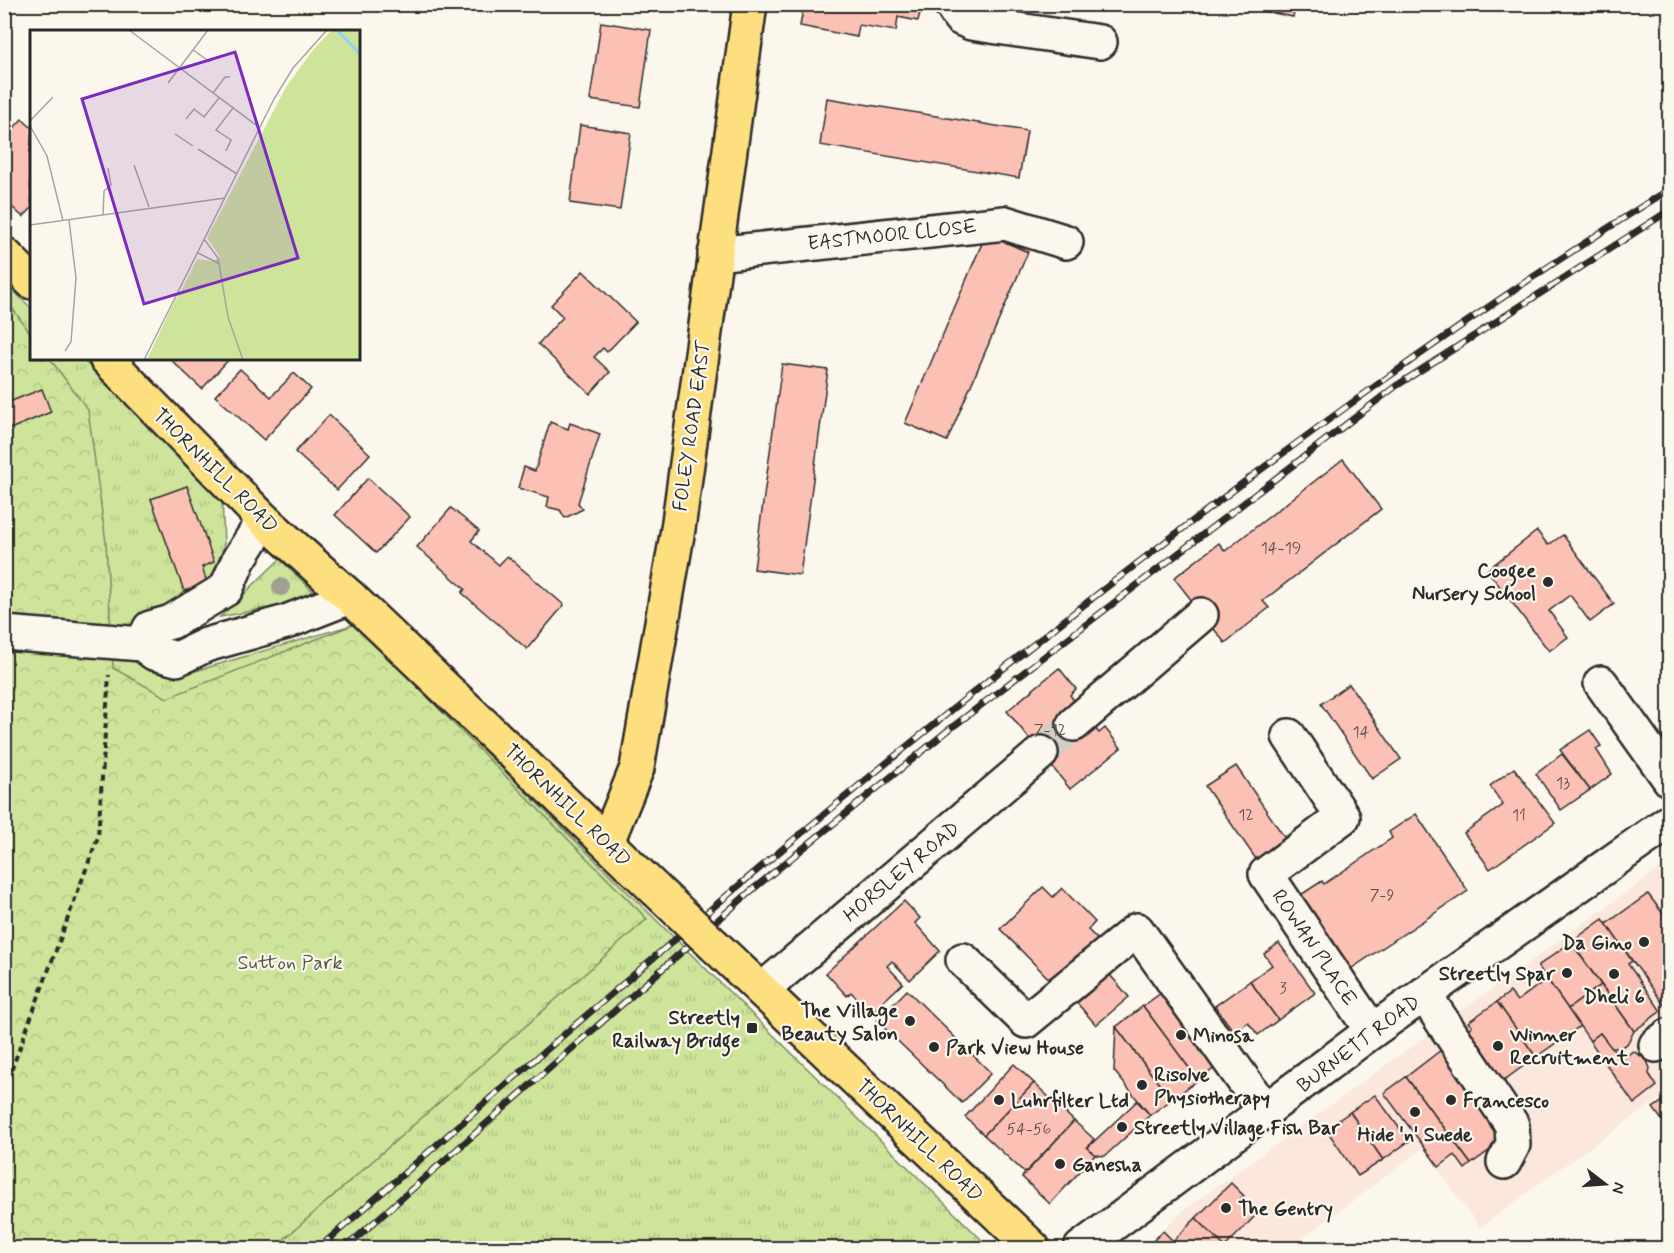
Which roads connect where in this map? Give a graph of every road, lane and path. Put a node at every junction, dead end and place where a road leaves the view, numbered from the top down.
1 (750, 4) edge
2 (951, 4) edge
3 (1100, 42) dead end
4 (1066, 242) dead end
5 (4, 254) edge
6 (715, 254) junction
7 (30, 280) edge
8 (108, 360) edge
9 (264, 520) junction
10 (350, 597) junction
11 (194, 610) junction
12 (1201, 615) dead end
13 (4, 633) edge
14 (127, 643) junction
15 (206, 645) junction
16 (1601, 683) dead end
17 (1074, 724) tunnel mouth
18 (1289, 736) dead end
19 (1041, 753) tunnel mouth
20 (1670, 780) edge
21 (1670, 821) edge
22 (608, 842) junction
23 (963, 960) dead end
24 (762, 990) junction
25 (1424, 994) junction
26 (1372, 1031) junction
27 (4, 1090) edge
28 (1266, 1113) junction
29 (1504, 1162) dead end
30 (1033, 1248) edge
31 (1081, 1248) edge

1 - 6 main road, FOLEY ROAD EAST
2 - 3 street
4 - 6 street, EASTMOOR CLOSE
5 - 7 main road
6 - 22 main road, FOLEY ROAD EAST
8 - 9 main road, THORNHILL ROAD
9 - 10 main road, THORNHILL ROAD
9 - 11 street
10 - 15 street
10 - 22 main road, THORNHILL ROAD
11 - 14 street
11 - 15 street
12 - 17 street
13 - 14 street
14 - 15 street
14 - 27 path
16 - 20 street
18 - 26 street, ROWAN PLACE
19 - 24 street, HORSLEY ROAD
21 - 25 street, BURNETT ROAD
22 - 24 main road, THORNHILL ROAD, bridge
23 - 28 street
24 - 30 main road, THORNHILL ROAD
25 - 26 street, BURNETT ROAD
25 - 29 street
26 - 28 street, BURNETT ROAD
28 - 31 street, BURNETT ROAD

